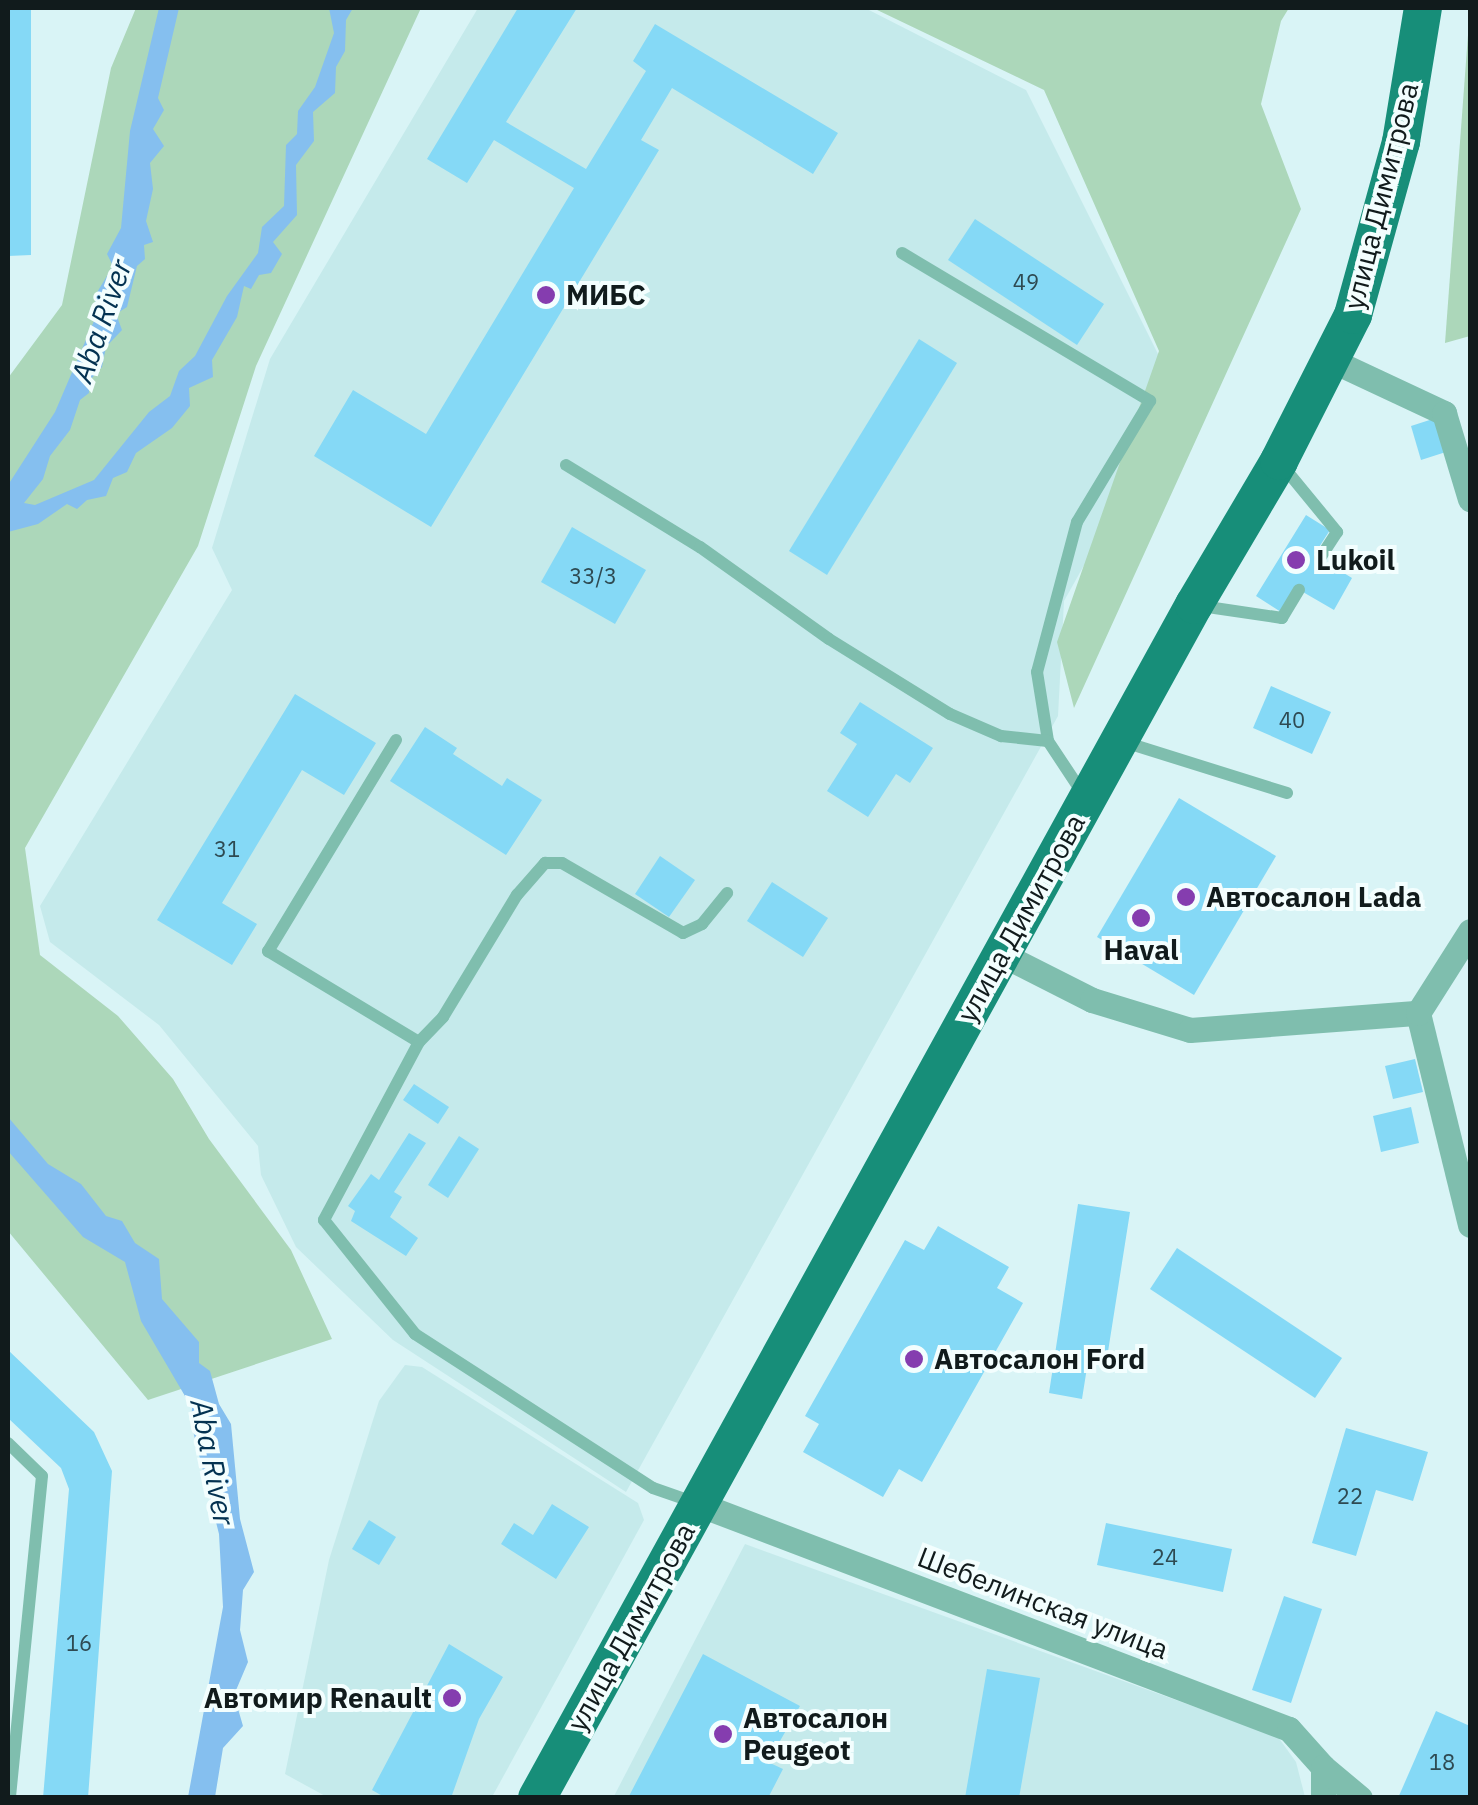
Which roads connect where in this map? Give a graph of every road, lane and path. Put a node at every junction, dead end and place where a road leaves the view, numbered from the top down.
1 (1422, 8) edge
2 (902, 253) dead end
3 (1330, 360) junction
4 (1470, 407) edge
5 (1444, 413) junction
6 (1278, 460) junction
7 (566, 464) dead end
8 (1470, 500) edge
9 (1320, 558) dead end
10 (1299, 590) dead end
11 (1194, 605) junction
12 (396, 740) dead end
13 (1119, 740) junction
14 (1048, 742) junction
15 (1287, 793) dead end
16 (1086, 799) junction
17 (727, 893) dead end
18 (1470, 931) edge
19 (1001, 954) junction
20 (1418, 1014) junction
21 (420, 1042) junction
22 (1470, 1224) edge
23 (8, 1443) edge
24 (698, 1504) junction
25 (8, 1655) edge
26 (24, 1661) junction
27 (1324, 1767) junction
28 (10, 1798) edge
29 (537, 1798) edge
30 (1322, 1798) edge
31 (1360, 1798) edge

1 - 3 main road, улица Димитрова
2 - 14 lane
3 - 5 street
3 - 6 main road, улица Димитрова
4 - 5 street
5 - 8 street
6 - 9 lane
6 - 11 main road, улица Димитрова
7 - 14 lane
10 - 11 lane
11 - 13 main road, улица Димитрова
12 - 21 lane
13 - 15 lane
13 - 16 main road, улица Димитрова
14 - 16 lane
16 - 19 main road, улица Димитрова
17 - 21 lane
18 - 20 street
19 - 20 street
19 - 24 main road, улица Димитрова
20 - 22 street
21 - 24 lane
23 - 26 lane
24 - 27 street, Шебелинская улица
24 - 29 main road, улица Димитрова
25 - 26 lane
26 - 28 lane
27 - 30 street
27 - 31 street, Шебелинская улица

